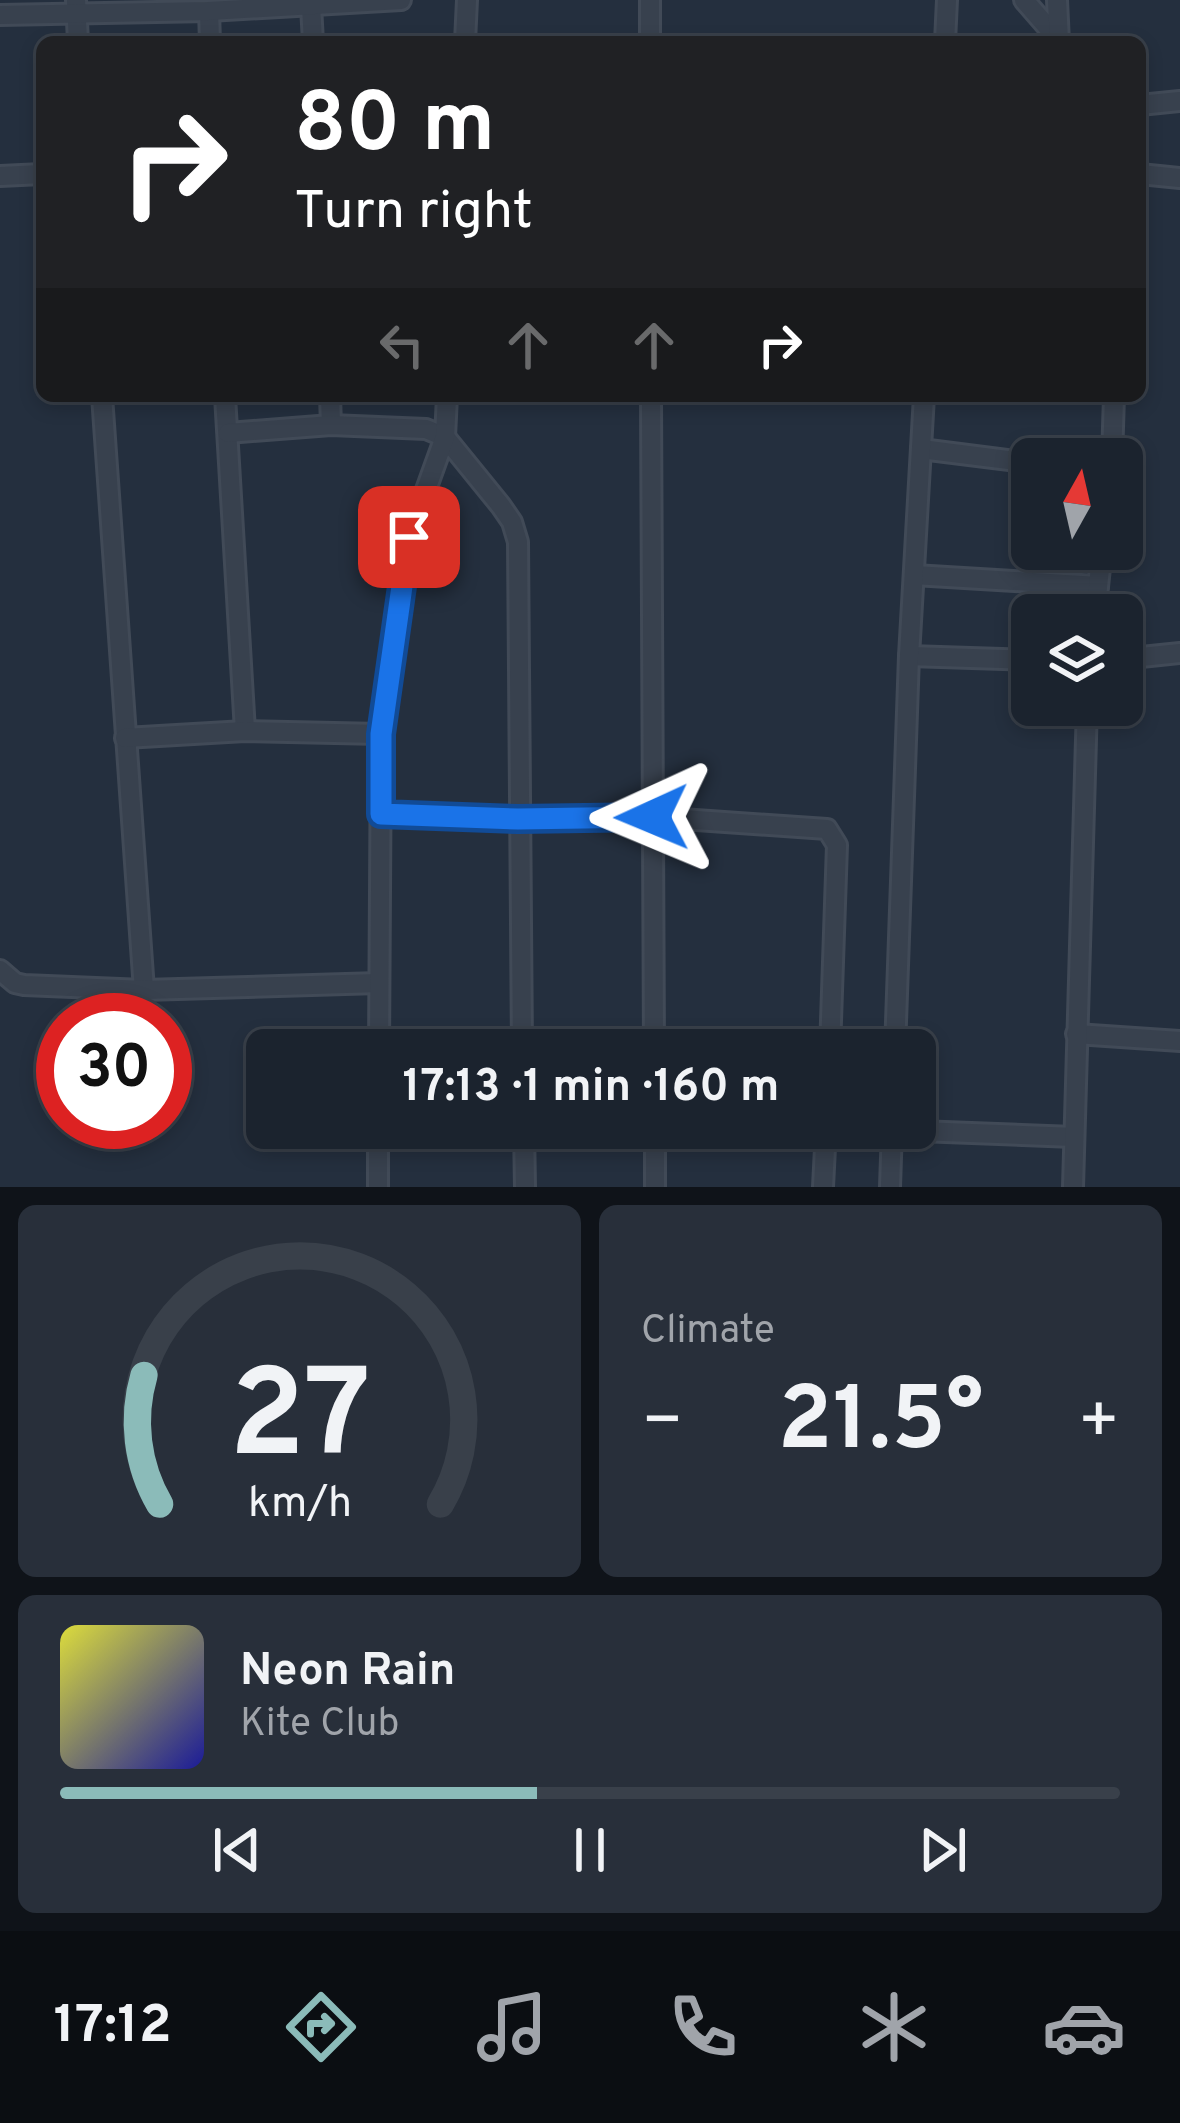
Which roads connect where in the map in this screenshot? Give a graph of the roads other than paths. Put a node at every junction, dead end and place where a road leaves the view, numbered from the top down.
1 (401, 0) edge
2 (467, 0) edge
3 (650, 0) edge
4 (947, 0) edge
5 (1024, 0) edge
6 (1057, 0) edge
7 (76, 6) edge
8 (311, 6) junction
9 (209, 11) junction
10 (0, 15) edge
11 (78, 36) edge
12 (210, 36) edge
13 (313, 36) edge
14 (465, 36) edge
15 (650, 36) edge
16 (945, 36) edge
17 (1055, 36) edge
18 (1058, 36) edge
19 (1180, 101) edge
20 (1146, 105) edge
21 (36, 174) edge
22 (1146, 175) edge
23 (0, 176) edge
24 (1180, 178) edge
25 (102, 402) edge
26 (225, 402) edge
27 (330, 402) edge
28 (447, 402) edge
29 (651, 402) edge
30 (924, 402) edge
31 (1114, 402) edge
32 (332, 425) junction
33 (228, 433) junction
34 (445, 436) junction
35 (1113, 438) edge
36 (921, 449) junction
37 (1011, 460) edge
38 (1100, 570) edge
39 (914, 575) junction
40 (1098, 586) junction
41 (1097, 594) edge
42 (1180, 653) edge
43 (909, 656) junction
44 (1143, 657) edge
45 (1011, 659) edge
46 (1086, 726) edge
47 (245, 731) junction
48 (381, 734) junction
49 (125, 738) junction
50 (381, 814) junction
51 (652, 817) junction
52 (518, 819) junction
53 (0, 970) edge
54 (380, 982) junction
55 (144, 990) junction
56 (379, 1029) edge
57 (523, 1029) edge
58 (654, 1029) edge
59 (831, 1029) edge
60 (896, 1029) edge
61 (1076, 1034) junction
62 (1180, 1041) edge
63 (936, 1131) edge
64 (1074, 1137) junction
65 (378, 1149) edge
66 (524, 1149) edge
67 (655, 1149) edge
68 (825, 1149) edge
69 (891, 1149) edge
70 (378, 1187) edge
71 (525, 1187) edge
72 (655, 1187) edge
73 (823, 1187) edge
74 (890, 1187) edge
75 (1072, 1187) edge

1 - 8 street
2 - 14 street
3 - 15 street
4 - 16 street
5 - 17 street
6 - 18 street
7 - 9 street
7 - 10 street
7 - 11 street
8 - 9 street
8 - 13 street
9 - 12 street
19 - 20 street
21 - 23 street
22 - 24 street
25 - 49 street
26 - 33 street
27 - 32 street
28 - 34 street
29 - 51 street
30 - 36 street
31 - 35 street
32 - 33 street
32 - 34 street
33 - 47 street
34 - 48 street
34 - 52 street
36 - 37 street
36 - 39 street
38 - 40 street
39 - 40 street
39 - 43 street
40 - 41 street
42 - 44 street
43 - 45 street
43 - 60 street
46 - 61 street
47 - 48 street
47 - 49 street
48 - 50 street
49 - 55 street
50 - 52 street
50 - 54 street
51 - 52 street
51 - 58 street
51 - 59 street
52 - 57 street
53 - 55 street
54 - 55 street
54 - 56 street
61 - 62 street
61 - 64 street
63 - 64 street
64 - 75 street
65 - 70 street
66 - 71 street
67 - 72 street
68 - 73 street
69 - 74 street

